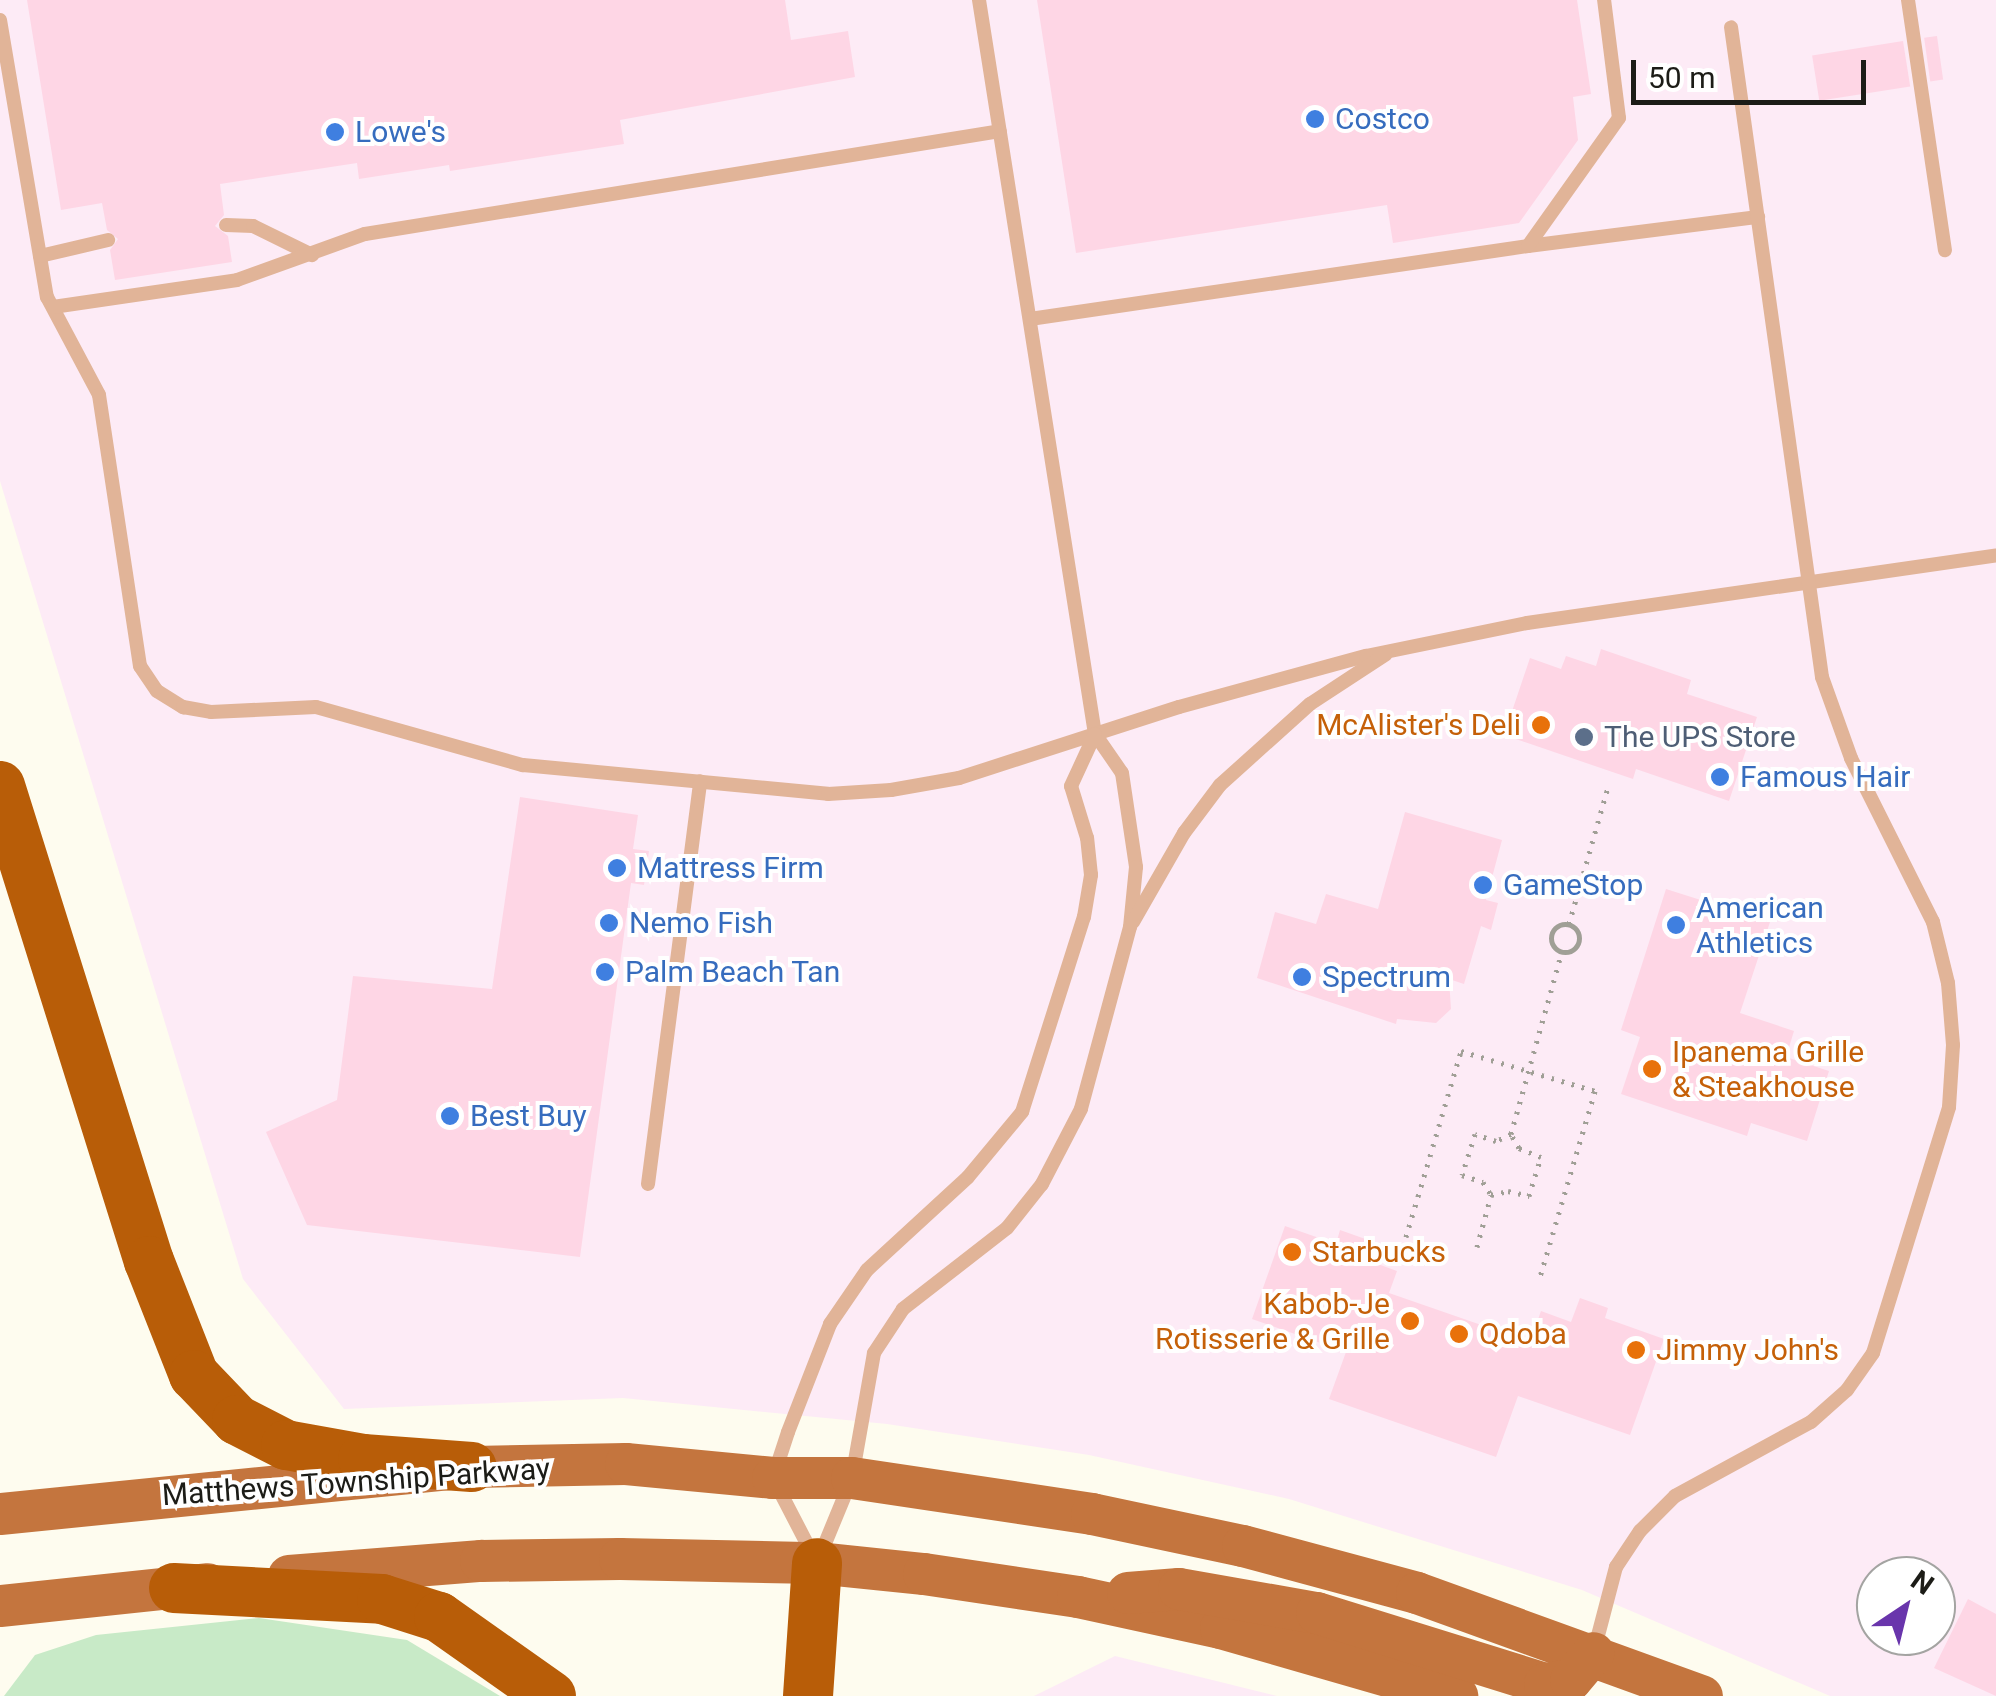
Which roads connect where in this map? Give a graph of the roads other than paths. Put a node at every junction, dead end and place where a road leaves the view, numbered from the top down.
1 (980, 0) edge
2 (1604, 0) edge
3 (1908, 0) edge
4 (0, 20) edge
5 (1731, 27) dead end
6 (1000, 131) junction
7 (1758, 217) junction
8 (226, 224) dead end
9 (108, 240) dead end
10 (1528, 246) junction
11 (1945, 250) dead end
12 (40, 256) junction
13 (312, 256) junction
14 (53, 308) junction
15 (1030, 319) junction
16 (1996, 555) edge
17 (1809, 582) junction
18 (1392, 651) junction
19 (1095, 734) junction
20 (700, 782) junction
21 (0, 786) edge
22 (1130, 927) junction
23 (648, 1184) dead end
24 (472, 1467) junction
25 (773, 1478) junction
26 (852, 1478) junction
27 (0, 1514) edge
28 (817, 1563) junction
29 (174, 1588) junction
30 (1078, 1597) junction
31 (0, 1606) edge
32 (1594, 1654) junction
33 (551, 1696) edge
34 (808, 1696) edge
35 (1458, 1696) edge
36 (1702, 1696) edge

1 - 6 lane
2 - 10 lane
3 - 11 lane
4 - 12 lane
5 - 7 lane
6 - 13 lane
6 - 15 lane
7 - 10 lane
7 - 17 lane
8 - 13 lane
9 - 12 lane
10 - 15 lane
12 - 14 lane
13 - 14 lane
14 - 20 lane
15 - 19 lane
16 - 17 lane
17 - 18 lane
17 - 32 lane
18 - 19 lane
18 - 22 lane
19 - 20 lane
19 - 22 lane
19 - 25 lane
20 - 23 lane
21 - 24 highway
22 - 26 lane
24 - 25 main road, Matthews Township Parkway
24 - 27 main road, Matthews Township Parkway
25 - 26 main road, Matthews Township Parkway
25 - 28 lane
26 - 28 lane
26 - 32 main road, Matthews Township Parkway
28 - 29 main road
28 - 30 main road
28 - 34 highway
29 - 31 main road
29 - 33 highway
30 - 32 main road
30 - 35 main road
32 - 36 main road, Matthews Township Parkway

